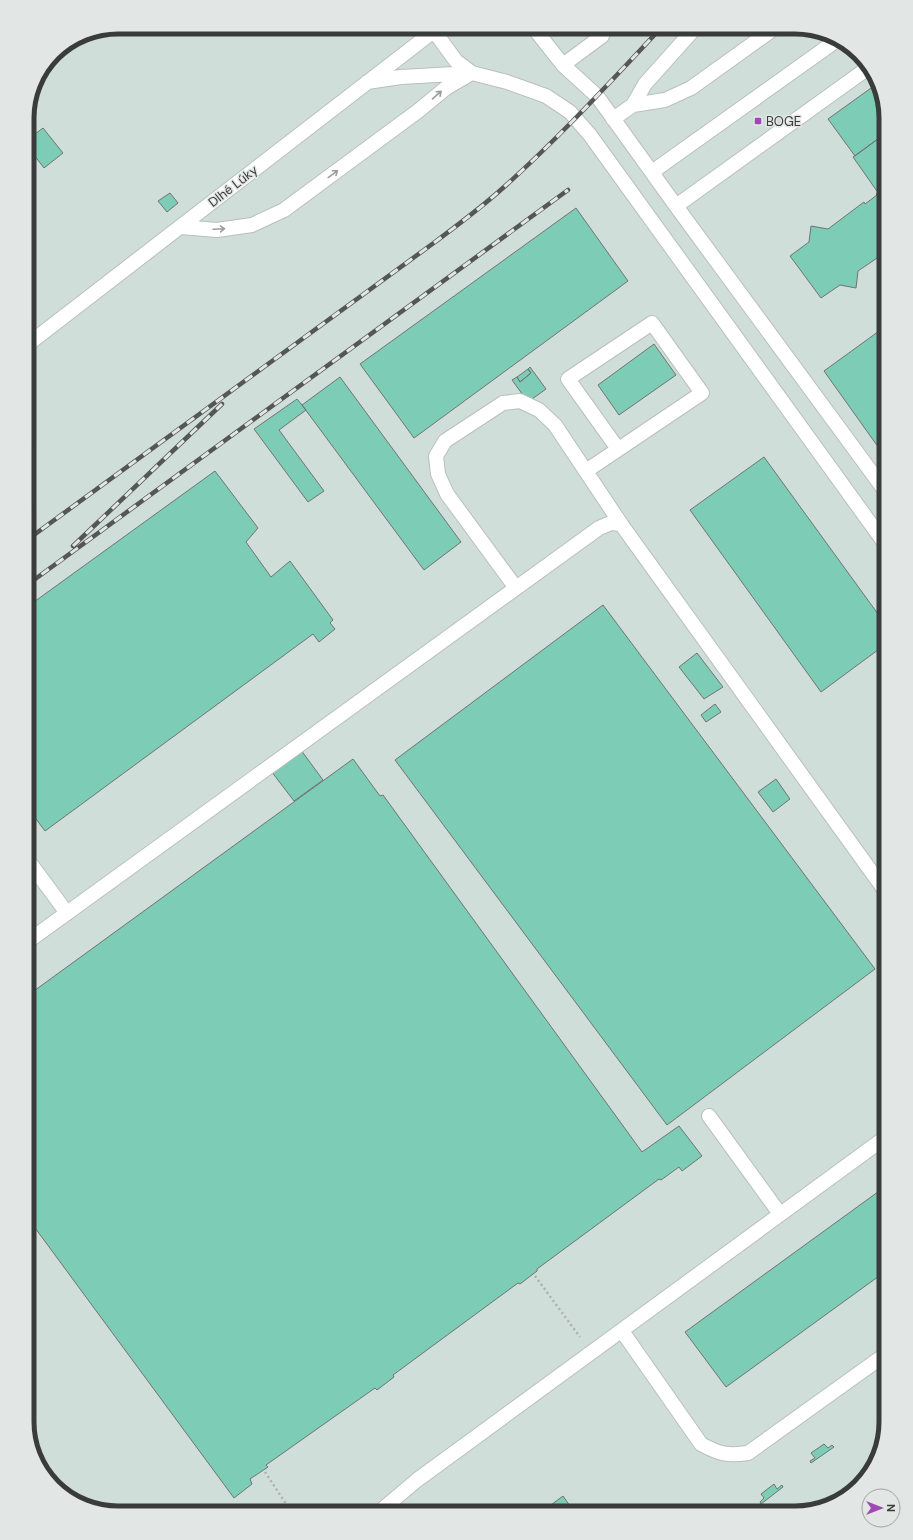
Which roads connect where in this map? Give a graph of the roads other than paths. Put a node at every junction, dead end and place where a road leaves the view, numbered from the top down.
1 (429, 34) edge
2 (439, 34) edge
3 (539, 34) edge
4 (690, 34) edge
5 (766, 34) edge
6 (602, 36) dead end
7 (832, 43) edge
8 (563, 65) junction
9 (864, 71) edge
10 (472, 73) junction
11 (367, 82) junction
12 (633, 105) junction
13 (613, 119) junction
14 (652, 172) junction
15 (676, 206) junction
16 (180, 227) junction
17 (34, 340) edge
18 (618, 449) junction
19 (586, 471) junction
20 (879, 482) edge
21 (621, 524) junction
22 (879, 535) edge
23 (516, 588) junction
24 (34, 869) edge
25 (879, 882) edge
26 (67, 913) junction
27 (34, 937) edge
28 (709, 1116) dead end
29 (879, 1142) edge
30 (780, 1214) junction
31 (622, 1331) junction
32 (879, 1359) edge
33 (386, 1506) edge

1 - 11 lane, Dlhé Lúky
2 - 10 lane
3 - 8 lane
4 - 12 lane
5 - 12 lane
6 - 8 lane
7 - 14 lane
8 - 13 lane
9 - 15 lane
10 - 11 lane
16 -> 10 lane
10 - 22 lane
11 - 16 lane, Dlhé Lúky
12 - 13 lane
13 - 14 lane
14 - 15 lane
15 - 20 lane
16 - 17 lane, Dlhé Lúky
18 - 18 lane
18 - 19 lane
19 - 21 lane
19 - 23 lane
21 - 23 lane
21 - 25 lane
23 - 26 lane
24 - 26 lane
26 - 27 lane
28 - 30 lane
29 - 30 lane
30 - 31 lane
31 - 32 lane
31 - 33 lane

